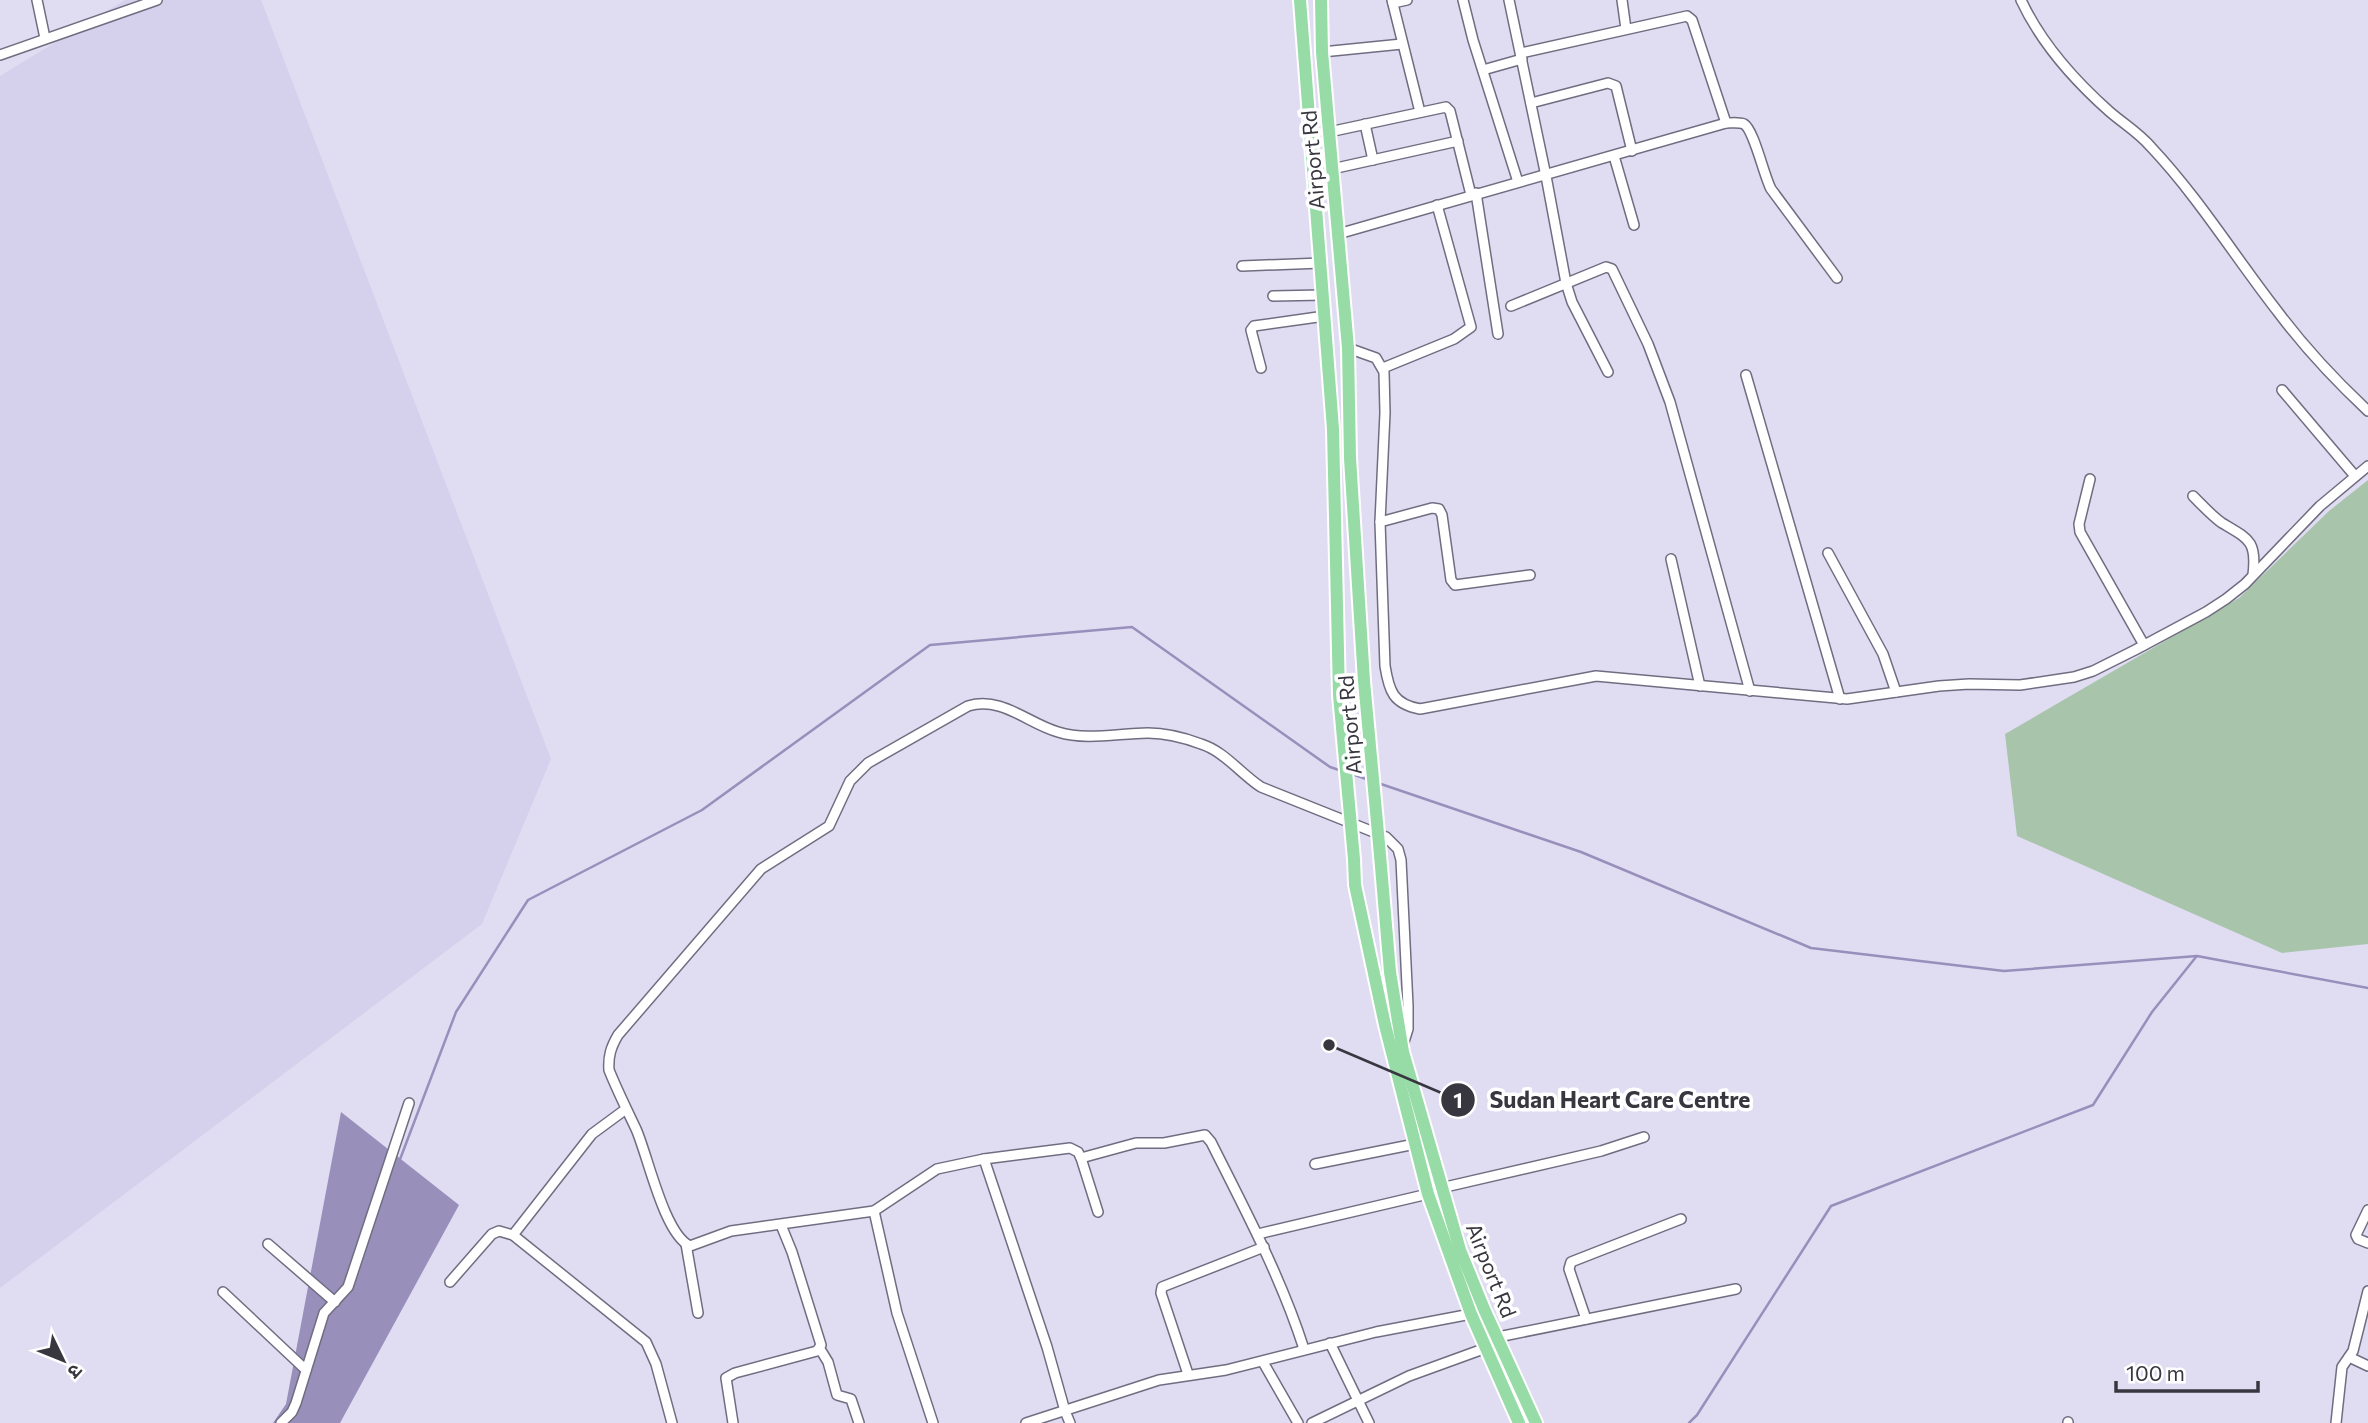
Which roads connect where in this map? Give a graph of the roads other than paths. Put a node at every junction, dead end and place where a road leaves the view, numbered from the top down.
1 (37, 0) edge
2 (157, 0) edge
3 (1300, 0) edge
4 (1321, 0) edge
5 (1406, 0) edge
6 (1463, 0) edge
7 (1509, 0) edge
8 (1622, 0) edge
9 (2021, 0) edge
10 (1392, 1) edge
11 (1626, 29) junction
12 (46, 38) junction
13 (1402, 44) junction
14 (1322, 52) junction
15 (0, 55) edge
16 (1521, 56) junction
17 (1482, 71) junction
18 (1531, 103) junction
19 (1420, 112) junction
20 (1365, 124) junction
21 (1726, 124) junction
22 (1329, 132) junction
23 (1458, 141) junction
24 (1632, 151) junction
25 (1614, 156) junction
26 (1373, 160) junction
27 (1332, 169) junction
28 (1546, 176) junction
29 (1518, 182) junction
30 (1473, 194) junction
31 (1437, 205) junction
32 (1634, 225) dead end
33 (1338, 234) junction
34 (1321, 262) junction
35 (1242, 266) dead end
36 (1838, 278) dead end
37 (1566, 283) junction
38 (1323, 295) junction
39 (1273, 296) dead end
40 (1511, 306) dead end
41 (1325, 316) junction
42 (1498, 334) dead end
43 (1349, 348) junction
44 (1261, 368) dead end
45 (1383, 368) junction
46 (1608, 372) dead end
47 (1746, 375) dead end
48 (2282, 390) dead end
49 (2368, 411) edge
50 (2368, 466) edge
51 (2356, 476) junction
52 (2090, 479) dead end
53 (2193, 496) dead end
54 (1380, 522) junction
55 (1828, 552) dead end
56 (1671, 559) dead end
57 (1530, 575) dead end
58 (2253, 575) junction
59 (2144, 645) junction
60 (1700, 686) junction
61 (1750, 691) junction
62 (1896, 692) junction
63 (1840, 699) junction
64 (1402, 1049) junction
65 (409, 1103) dead end
66 (626, 1108) junction
67 (1644, 1137) dead end
68 (1415, 1144) junction
69 (1081, 1158) junction
70 (984, 1159) junction
71 (1315, 1164) dead end
72 (1441, 1188) junction
73 (1428, 1194) junction
74 (2368, 1210) edge
75 (874, 1211) junction
76 (1098, 1212) dead end
77 (1681, 1219) dead end
78 (781, 1225) junction
79 (1258, 1234) junction
80 (513, 1235) junction
81 (2368, 1243) edge
82 (268, 1244) dead end
83 (686, 1244) junction
84 (1264, 1247) junction
85 (450, 1282) dead end
86 (1736, 1289) dead end
87 (2368, 1291) edge
88 (223, 1292) dead end
89 (335, 1302) junction
90 (698, 1313) dead end
91 (1471, 1314) junction
92 (1586, 1319) junction
93 (1498, 1337) junction
94 (1330, 1343) junction
95 (1486, 1348) junction
96 (820, 1349) junction
97 (1304, 1349) junction
98 (2349, 1357) junction
99 (1264, 1362) junction
100 (2368, 1367) edge
101 (306, 1370) junction
102 (1188, 1374) junction
103 (1357, 1399) junction
104 (1065, 1411) junction
105 (281, 1423) edge
106 (672, 1423) edge
107 (733, 1423) edge
108 (859, 1423) edge
109 (933, 1423) edge
110 (1026, 1423) edge
111 (1070, 1423) edge
112 (1298, 1423) edge
113 (1312, 1423) edge
114 (1369, 1423) edge
115 (1520, 1423) edge
116 (1536, 1423) edge
117 (2336, 1423) edge

1 - 12 street
2 - 12 street
3 - 34 main road
4 - 14 main road, Airport Rd
5 - 10 street
6 - 17 street
7 - 16 street
8 - 11 street
9 - 49 street
10 - 13 street
11 - 16 street
11 - 21 street
12 - 15 street
13 - 14 street
13 - 19 street
14 - 22 main road, Airport Rd
16 - 17 street
16 - 18 street
17 - 29 street
18 - 24 street
18 - 28 street
19 - 20 street
19 - 23 street
20 - 22 street
20 - 26 street
21 - 24 street
21 - 36 street
22 - 27 main road, Airport Rd
23 - 26 street
23 - 30 street
24 - 25 street
25 - 28 street
25 - 32 street
26 - 27 street
27 - 33 main road, Airport Rd
28 - 29 street
28 - 37 street
29 - 30 street
30 - 31 street
30 - 42 street
31 - 33 street
31 - 45 street
33 - 43 main road, Airport Rd
34 - 35 street
34 - 38 main road
37 - 40 street
37 - 46 street
37 - 61 street
38 - 39 street
38 - 41 main road
41 - 44 street
41 - 68 main road, bridge
43 - 45 street
43 - 64 main road, Airport Rd, bridge
45 - 54 street
47 - 63 street
48 - 51 street
50 - 51 street
51 - 58 street
52 - 59 street
53 - 58 street
54 - 57 street
54 - 60 street
55 - 62 street
56 - 60 street
58 - 59 street
59 - 62 street
60 - 61 street
61 - 63 street
62 - 63 street
64 - 66 street
64 - 72 main road, Airport Rd
65 - 89 street
66 - 80 street
66 - 83 street
67 - 72 street
68 - 71 street
68 - 73 main road
69 - 70 street
69 - 76 street
69 - 79 street
70 - 75 street
70 - 104 street
72 - 93 main road, Airport Rd
73 - 79 street
73 - 91 main road
74 - 81 street
75 - 78 street
75 - 109 street
77 - 92 street
78 - 83 street
78 - 96 street
79 - 84 street
80 - 85 street
80 - 106 street
82 - 89 street
83 - 90 street
84 - 97 street
84 - 102 street
86 - 92 street
87 - 98 street
88 - 101 street
89 - 101 street
91 - 94 street
91 - 95 main road
92 - 93 street
93 - 116 main road, Airport Rd
94 - 97 street
94 - 103 street
95 - 103 street
95 - 115 main road
96 - 107 street
96 - 108 street
97 - 99 street
98 - 100 street
98 - 117 street
99 - 102 street
99 - 112 street
101 - 105 street
102 - 104 street
103 - 113 street
103 - 114 street
104 - 110 street
104 - 111 street

